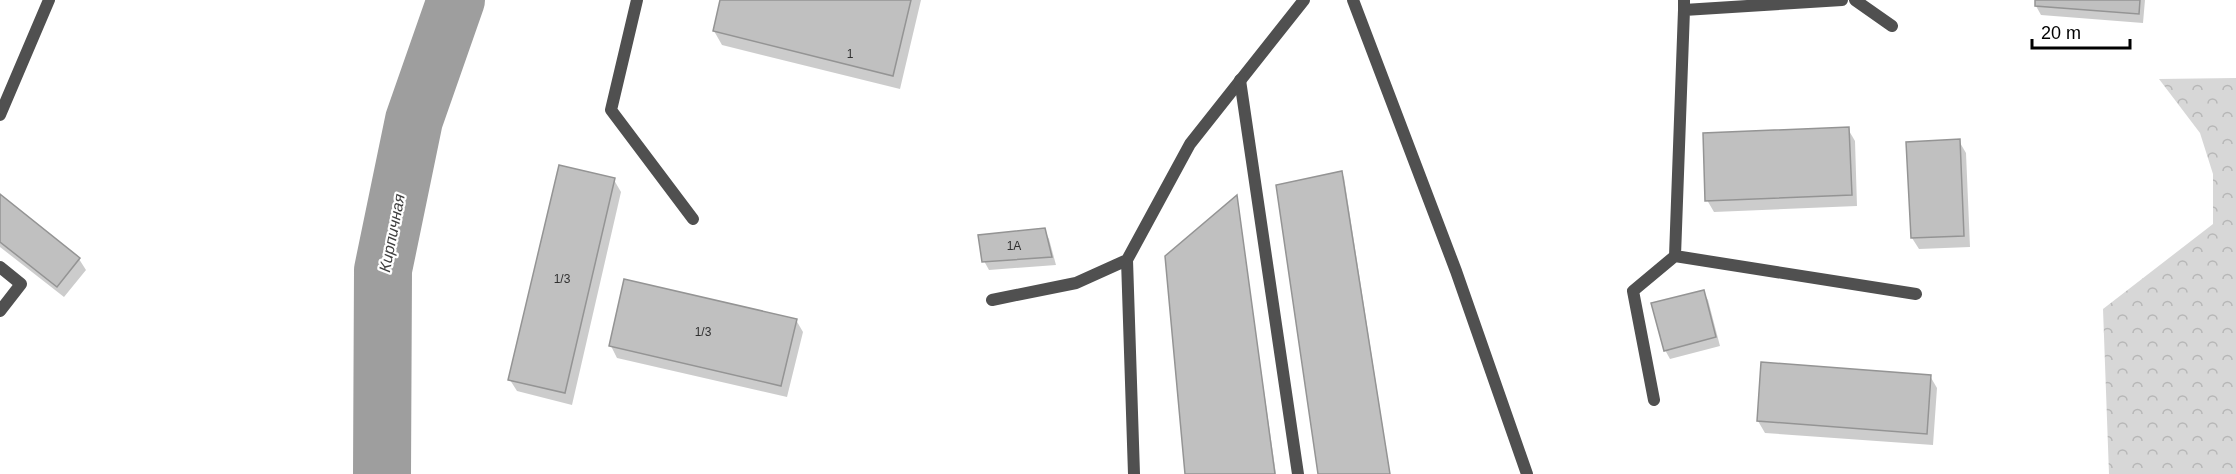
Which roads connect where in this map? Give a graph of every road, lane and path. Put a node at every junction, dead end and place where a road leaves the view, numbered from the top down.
1 (49, 0) edge
2 (637, 0) edge
3 (1304, 0) edge
4 (1353, 0) edge
5 (1842, 0) edge
6 (1855, 0) edge
7 (1684, 5) edge
8 (1892, 26) dead end
9 (1240, 80) junction
10 (0, 115) edge
11 (693, 219) dead end
12 (1675, 256) junction
13 (1127, 260) junction
14 (0, 267) edge
15 (1916, 294) dead end
16 (992, 300) dead end
17 (0, 311) edge
18 (1654, 400) dead end
19 (1134, 474) edge
20 (1298, 474) edge
21 (1527, 474) edge

1 - 10 street
2 - 11 street
3 - 9 street
4 - 21 street
5 - 7 street
6 - 8 street
7 - 12 street
9 - 13 street
9 - 20 street
12 - 15 street
12 - 18 street
13 - 16 street
13 - 19 street
14 - 17 street

